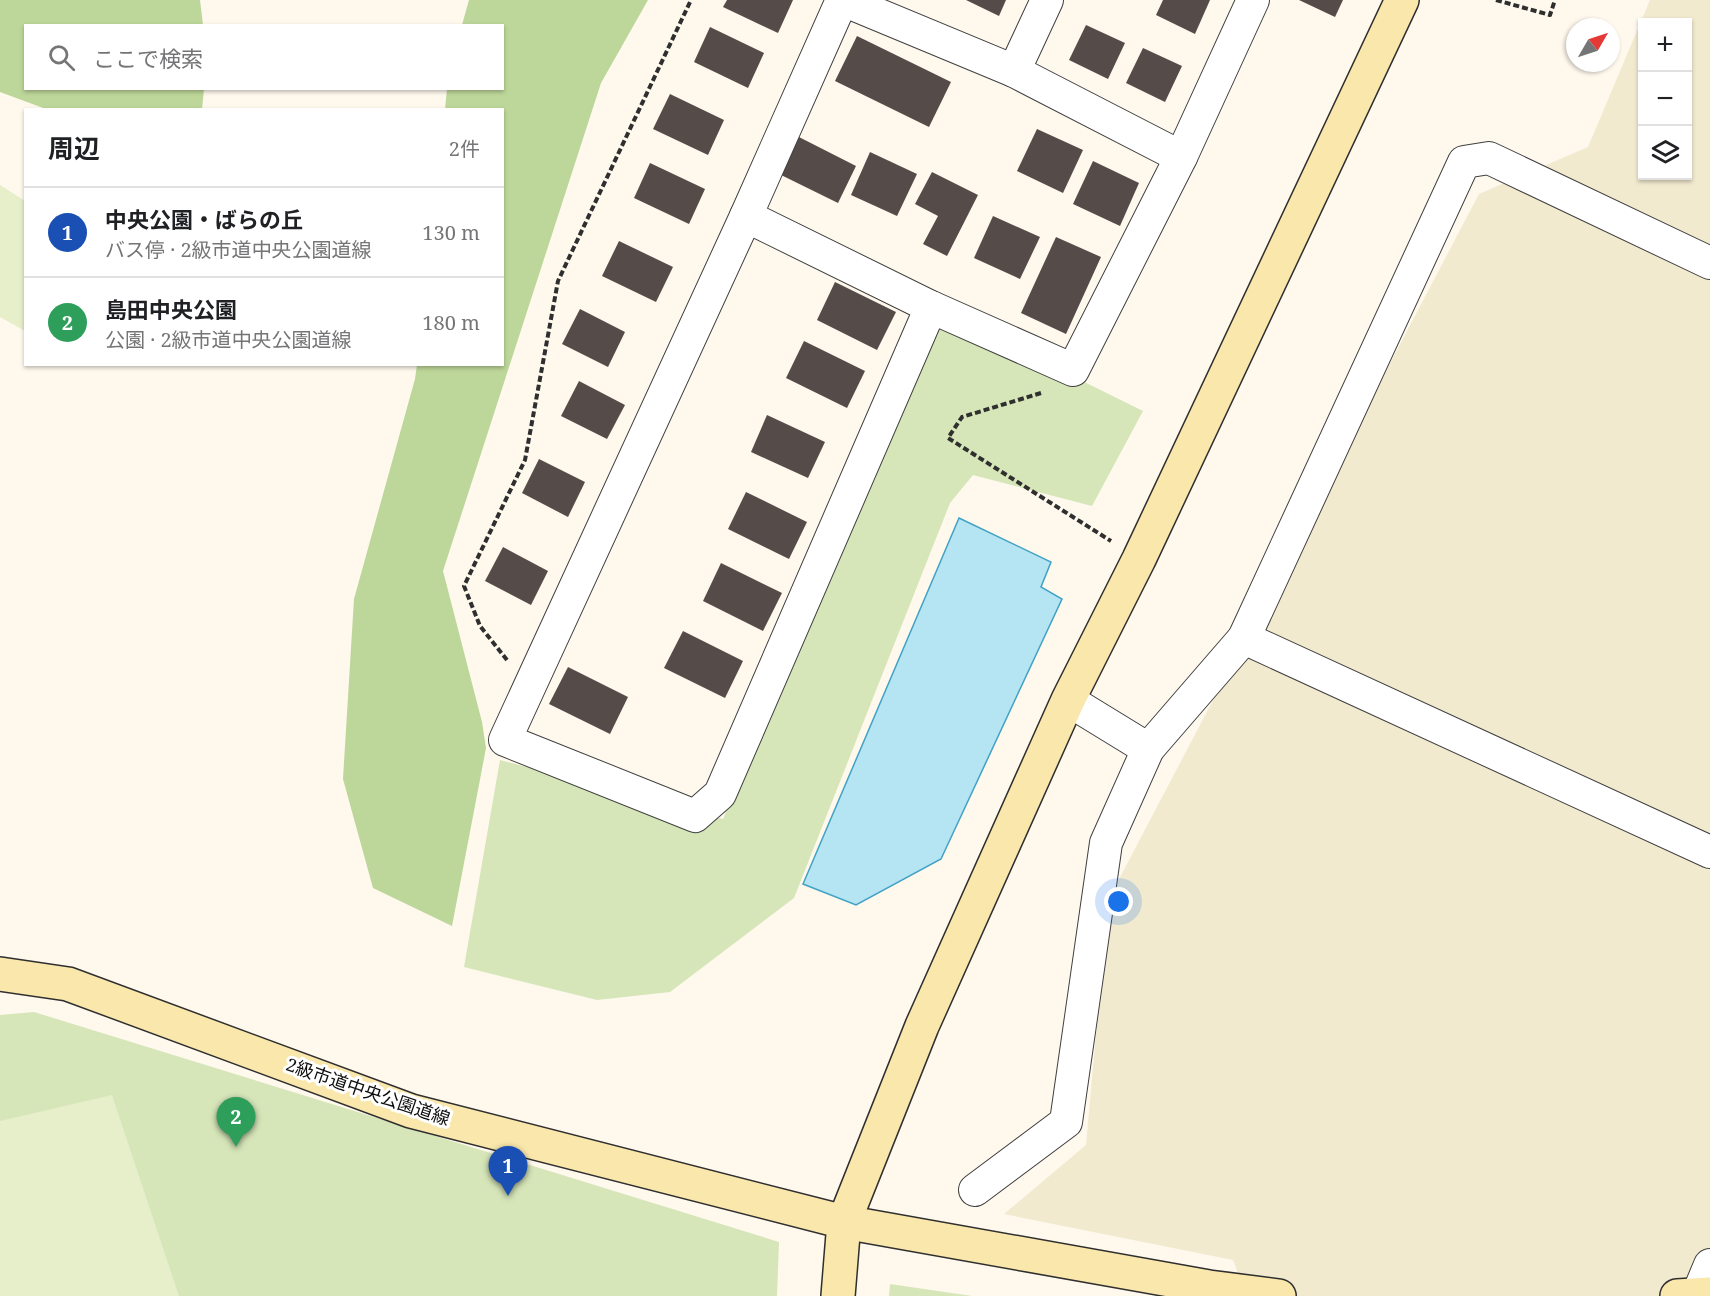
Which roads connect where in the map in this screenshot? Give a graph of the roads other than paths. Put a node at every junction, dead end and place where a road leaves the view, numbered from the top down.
1 (843, 0) edge
2 (1047, 0) edge
3 (1253, 0) edge
4 (1402, 0) edge
5 (1014, 70) junction
6 (1181, 157) junction
7 (746, 216) junction
8 (1710, 263) edge
9 (931, 307) junction
10 (1244, 638) junction
11 (1068, 700) junction
12 (1148, 749) junction
13 (1710, 852) edge
14 (0, 974) edge
15 (975, 1190) dead end
16 (843, 1222) junction
17 (1710, 1265) edge
18 (1210, 1292) edge
19 (1695, 1295) edge
20 (838, 1296) edge
21 (1279, 1296) edge

1 - 5 street
1 - 7 street
2 - 5 street
3 - 6 street
4 - 11 street
5 - 6 street
6 - 9 street
7 - 9 street
7 - 9 street
8 - 10 street
10 - 12 street
10 - 13 street
11 - 12 street
11 - 16 street
12 - 15 street
14 - 16 street, 2級市道中央公園道線
16 - 18 street, 2級市道中央公園道線
16 - 20 street
17 - 19 street
18 - 21 street, 2級市道中央公園道線

